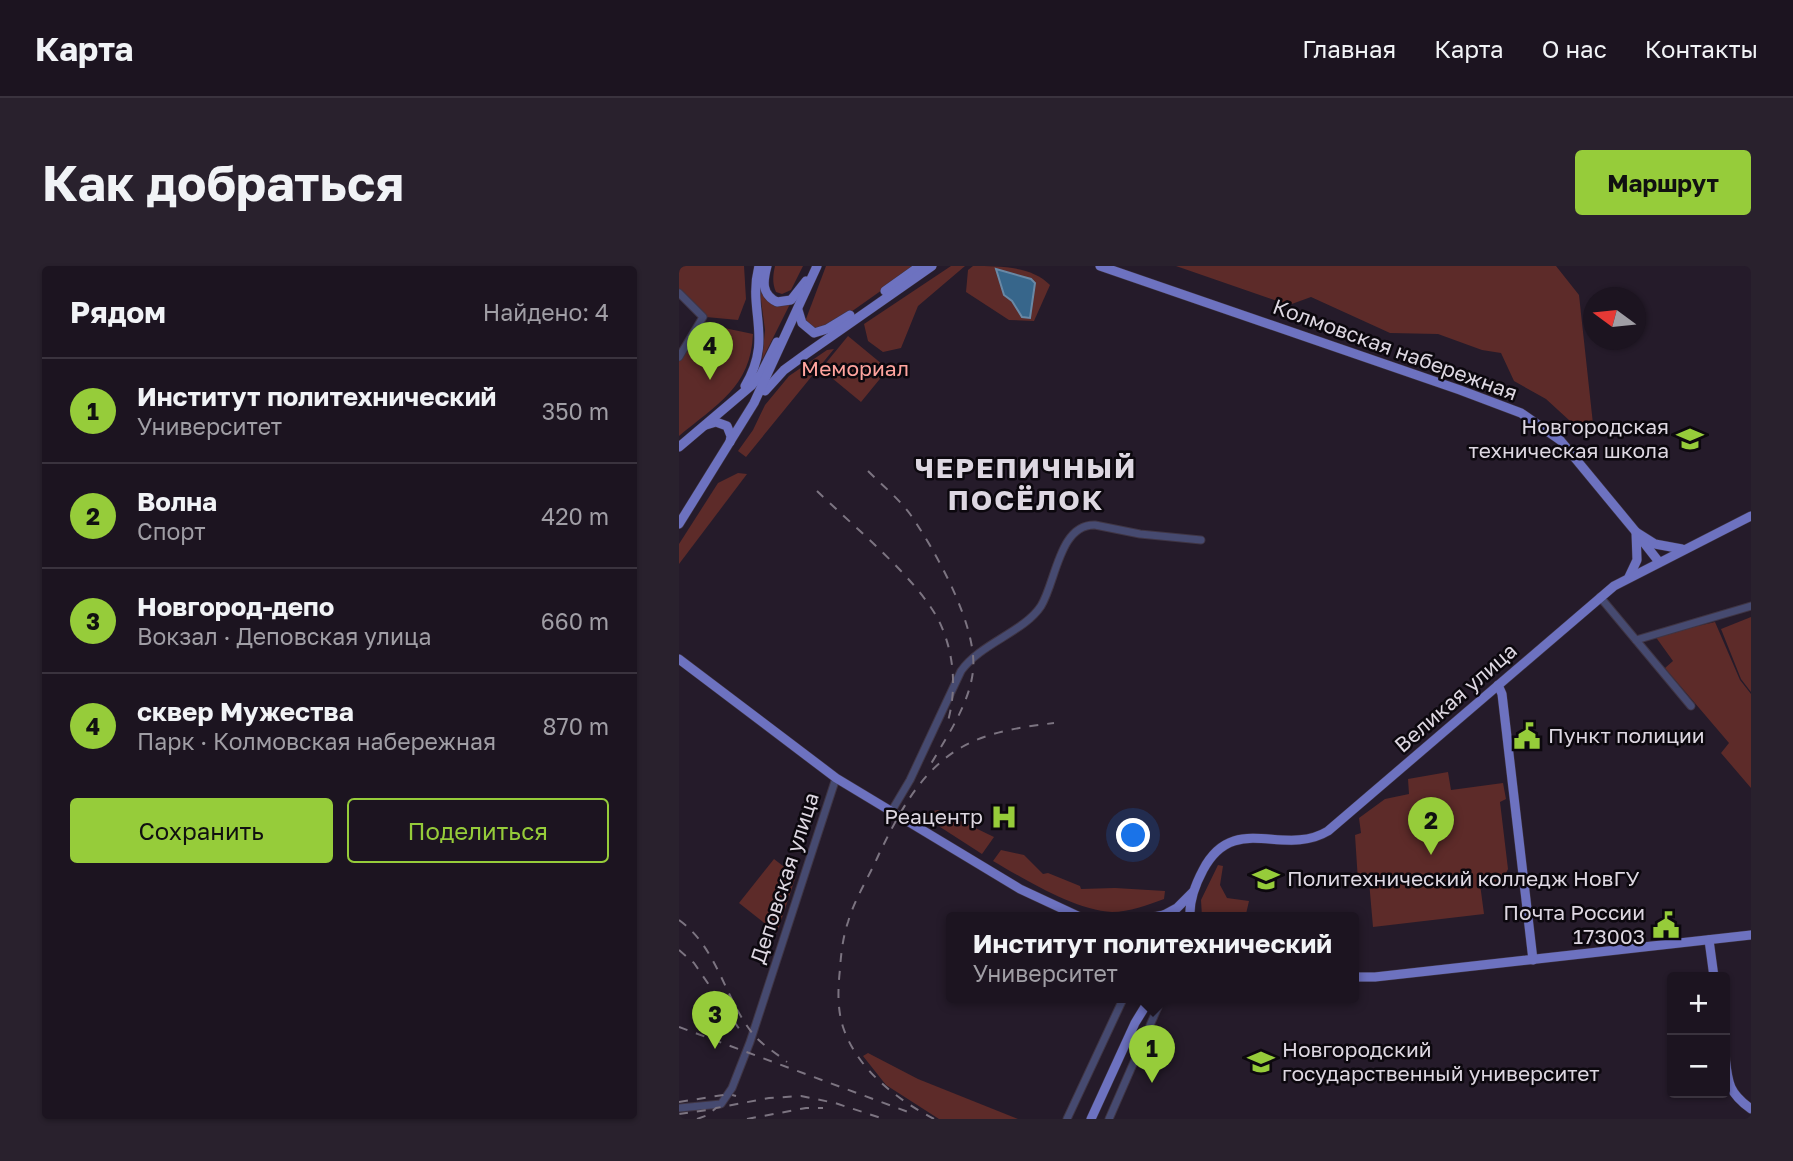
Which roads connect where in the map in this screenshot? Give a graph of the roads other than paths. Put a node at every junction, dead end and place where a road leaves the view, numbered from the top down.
1 (759, 266) edge
2 (767, 266) edge
3 (815, 266) edge
4 (920, 266) edge
5 (932, 266) edge
6 (1100, 266) edge
7 (806, 281) junction
8 (679, 293) edge
9 (798, 310) junction
10 (679, 356) edge
11 (740, 396) junction
12 (754, 403) junction
13 (703, 427) junction
14 (679, 447) edge
15 (728, 447) junction
16 (1751, 516) edge
17 (679, 524) edge
18 (1636, 532) junction
19 (1201, 540) dead end
20 (1683, 549) junction
21 (1659, 562) junction
22 (1625, 580) junction
23 (1600, 597) junction
24 (1751, 606) edge
25 (1636, 640) junction
26 (679, 659) edge
27 (1498, 685) junction
28 (1691, 706) dead end
29 (836, 778) junction
30 (891, 812) junction
31 (1193, 891) junction
32 (1069, 912) edge
33 (1168, 912) edge
34 (1191, 912) edge
35 (1751, 935) edge
36 (1709, 940) junction
37 (1533, 960) junction
38 (1713, 972) edge
39 (1359, 977) edge
40 (1121, 1003) edge
41 (1140, 1003) edge
42 (1147, 1003) edge
43 (1158, 1003) edge
44 (1135, 1023) junction
45 (1730, 1084) edge
46 (679, 1108) edge
47 (1751, 1109) edge
48 (1067, 1119) edge
49 (1091, 1119) edge
50 (1109, 1119) edge

1 - 11 main road
2 - 7 main road
3 - 7 main road
3 - 9 main road
4 - 9 main road
5 - 12 main road
6 - 18 main road, Колмовская набережная
7 - 11 main road
8 - 10 street
9 - 12 main road
11 - 13 main road
12 - 15 main road
13 - 14 main road
13 - 15 main road
15 - 17 main road
16 - 20 main road, Великая улица
18 - 20 main road
18 - 21 main road, Колмовская набережная
18 - 22 main road
19 - 30 street
20 - 21 main road, Великая улица
21 - 22 main road, Великая улица
22 - 23 main road, Великая улица
23 - 25 street
23 - 27 main road, Великая улица
24 - 25 street
25 - 28 street
26 - 29 main road
27 - 31 main road, Великая улица
27 - 37 main road
29 - 30 main road
29 - 46 street, Деповская улица
30 - 32 main road
31 - 33 main road
31 - 34 main road
35 - 36 main road
36 - 37 main road
36 - 38 main road
37 - 39 main road
40 - 48 street
41 - 44 main road
42 - 44 main road
43 - 50 street
44 - 49 main road
45 - 47 main road

